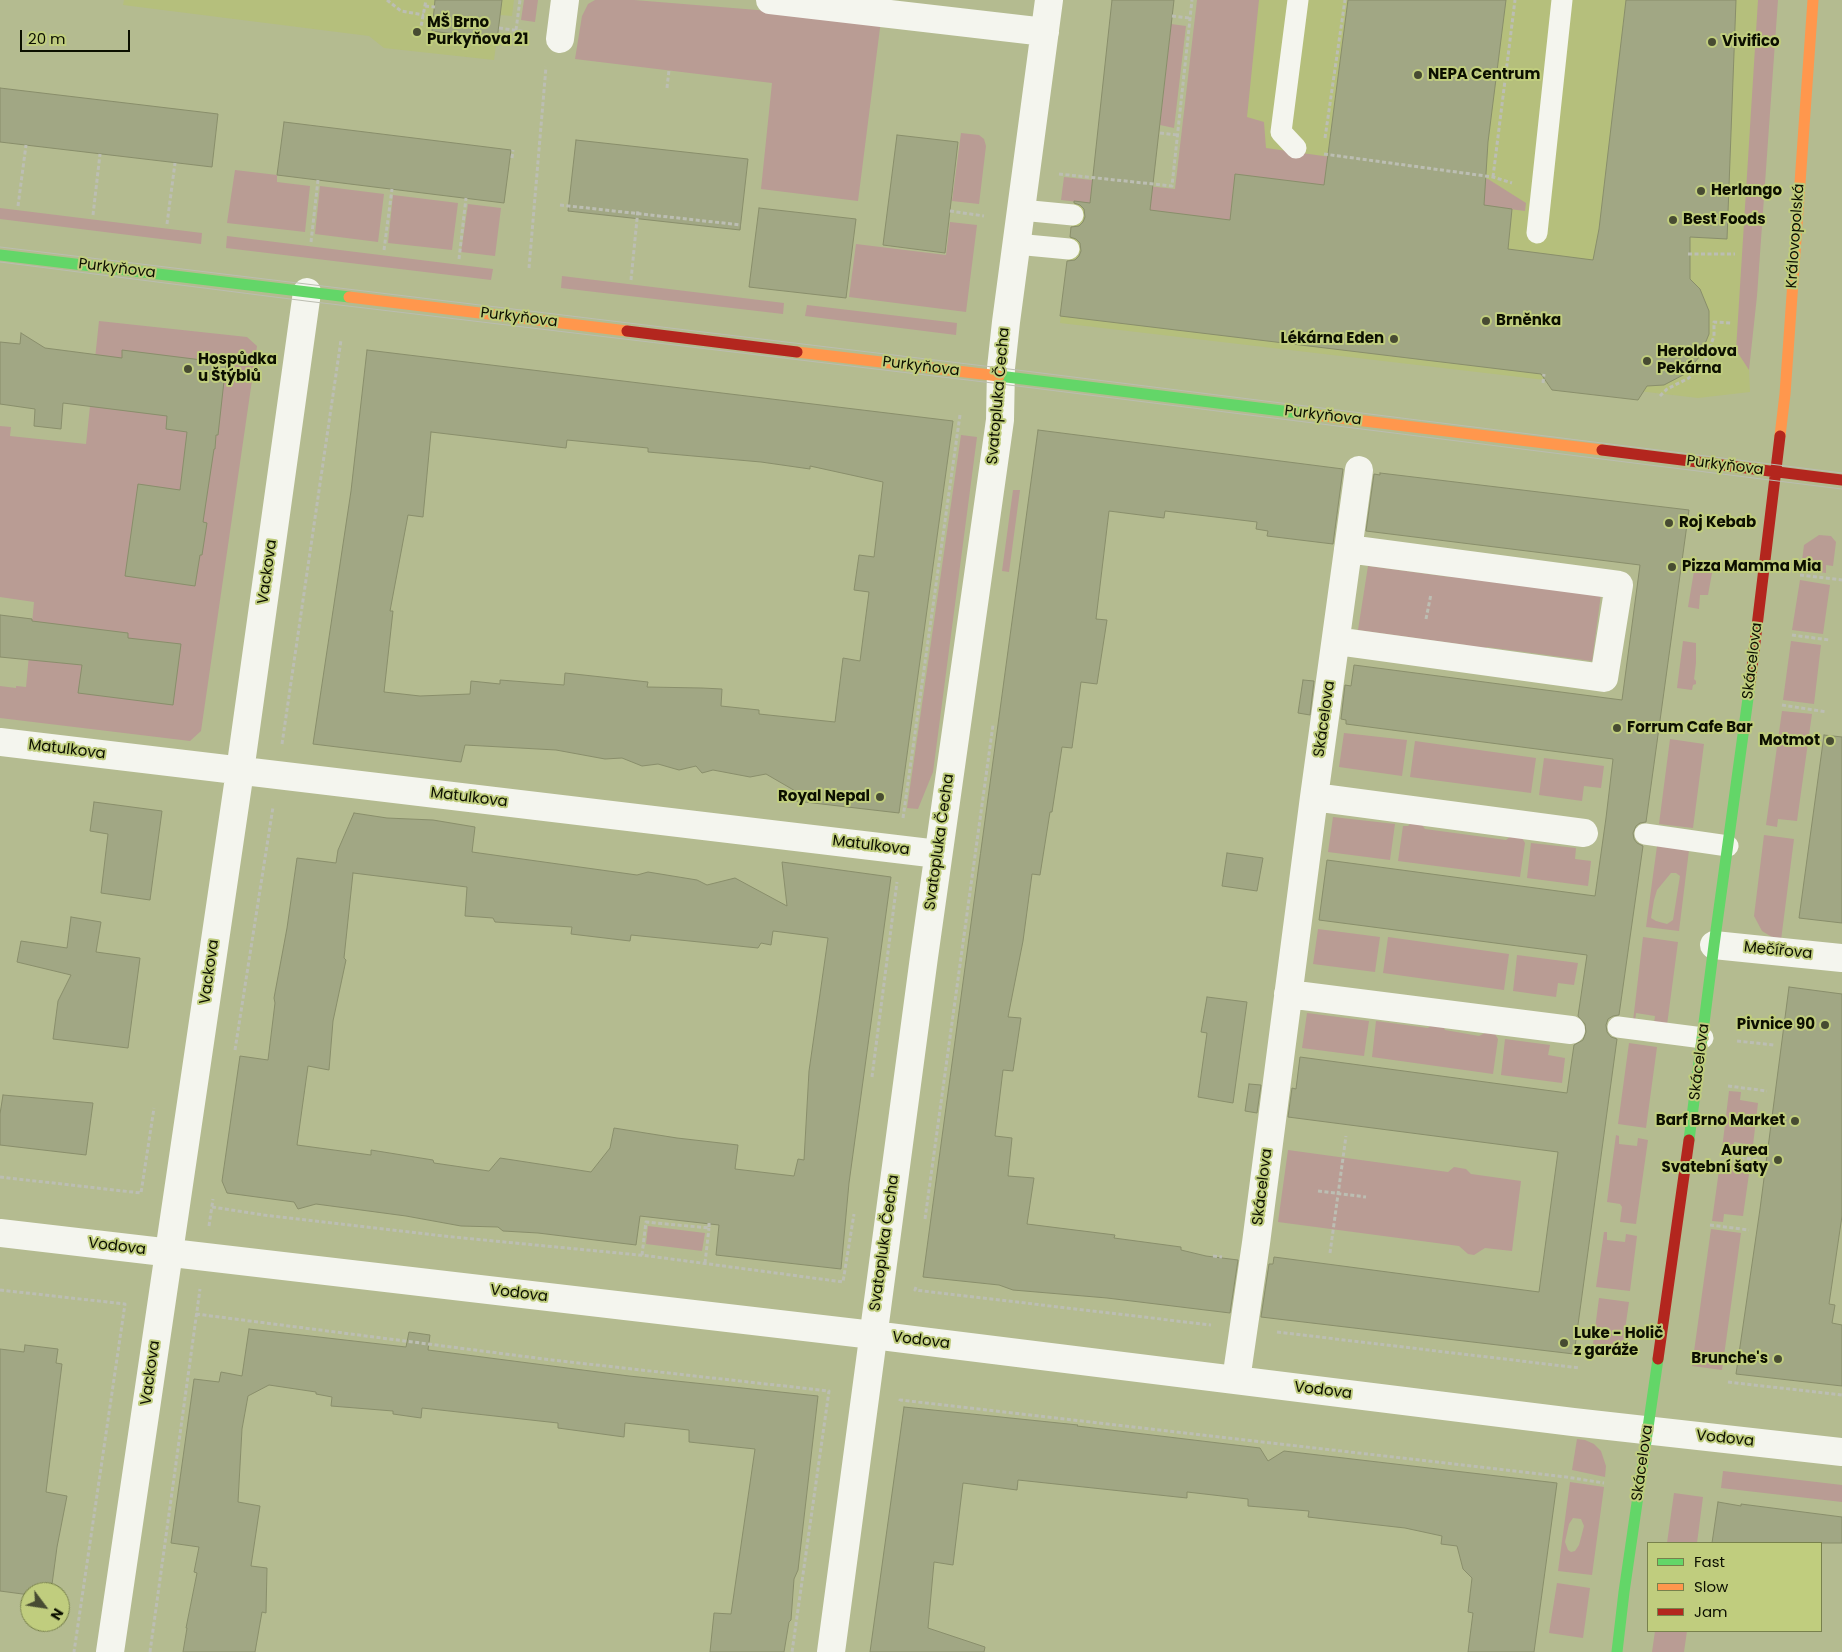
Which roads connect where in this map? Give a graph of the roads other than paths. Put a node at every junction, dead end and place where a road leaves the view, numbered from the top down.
1 (565, 0) edge
2 (770, 0) edge
3 (1049, 0) edge
4 (1298, 0) edge
5 (1562, 0) edge
6 (1813, 0) edge
7 (1045, 32) junction
8 (560, 39) dead end
9 (1296, 148) dead end
10 (1021, 210) junction
11 (1073, 215) dead end
12 (1537, 233) dead end
13 (1016, 244) junction
14 (1069, 249) dead end
15 (0, 255) edge
16 (307, 292) junction
17 (1000, 377) junction
18 (1359, 470) dead end
19 (1775, 472) junction
20 (1842, 480) edge
21 (1348, 549) junction
22 (1336, 641) junction
23 (0, 742) edge
24 (240, 771) junction
25 (1314, 797) junction
26 (1584, 832) dead end
27 (1644, 834) dead end
28 (1728, 846) junction
29 (938, 854) junction
30 (1714, 945) junction
31 (1842, 958) edge
32 (1288, 994) junction
33 (1618, 1027) dead end
34 (1572, 1030) dead end
35 (1703, 1038) junction
36 (0, 1233) edge
37 (168, 1253) junction
38 (873, 1335) junction
39 (1236, 1380) junction
40 (1648, 1430) junction
41 (1842, 1452) edge
42 (110, 1652) edge
43 (831, 1652) edge
44 (1617, 1652) edge

1 - 8 street
2 - 7 street
3 - 7 street, Svatopluka Čecha
4 - 9 lane
5 - 12 lane
6 - 19 street, Královopolská
7 - 10 street, Svatopluka Čecha
10 - 11 lane
10 - 13 street, Svatopluka Čecha
13 - 14 lane
13 - 17 street, Svatopluka Čecha
15 - 16 street, Purkyňova
16 - 17 street, Purkyňova
16 - 24 street, Vackova
17 - 19 street, Purkyňova
17 - 29 street, Svatopluka Čecha
18 - 21 street, Skácelova
19 - 20 street, Purkyňova
19 - 28 street, Skácelova
21 - 22 street, Skácelova
21 - 22 street
22 - 25 street, Skácelova
23 - 24 street, Matulkova
24 - 29 street, Matulkova
24 - 37 street, Vackova
25 - 26 street
25 - 32 street, Skácelova
27 - 28 lane
28 - 30 street, Skácelova
29 - 38 street, Svatopluka Čecha
30 - 31 street, Mečířova
30 - 35 street, Skácelova
32 - 34 street
32 - 39 street, Skácelova
33 - 35 lane
35 - 40 street, Skácelova
36 - 37 street, Vodova
37 - 38 street, Vodova
37 - 42 street, Vackova
38 - 39 street, Vodova
38 - 43 street, Svatopluka Čecha
39 - 40 street, Vodova
40 - 41 street, Vodova
40 - 44 street, Skácelova

